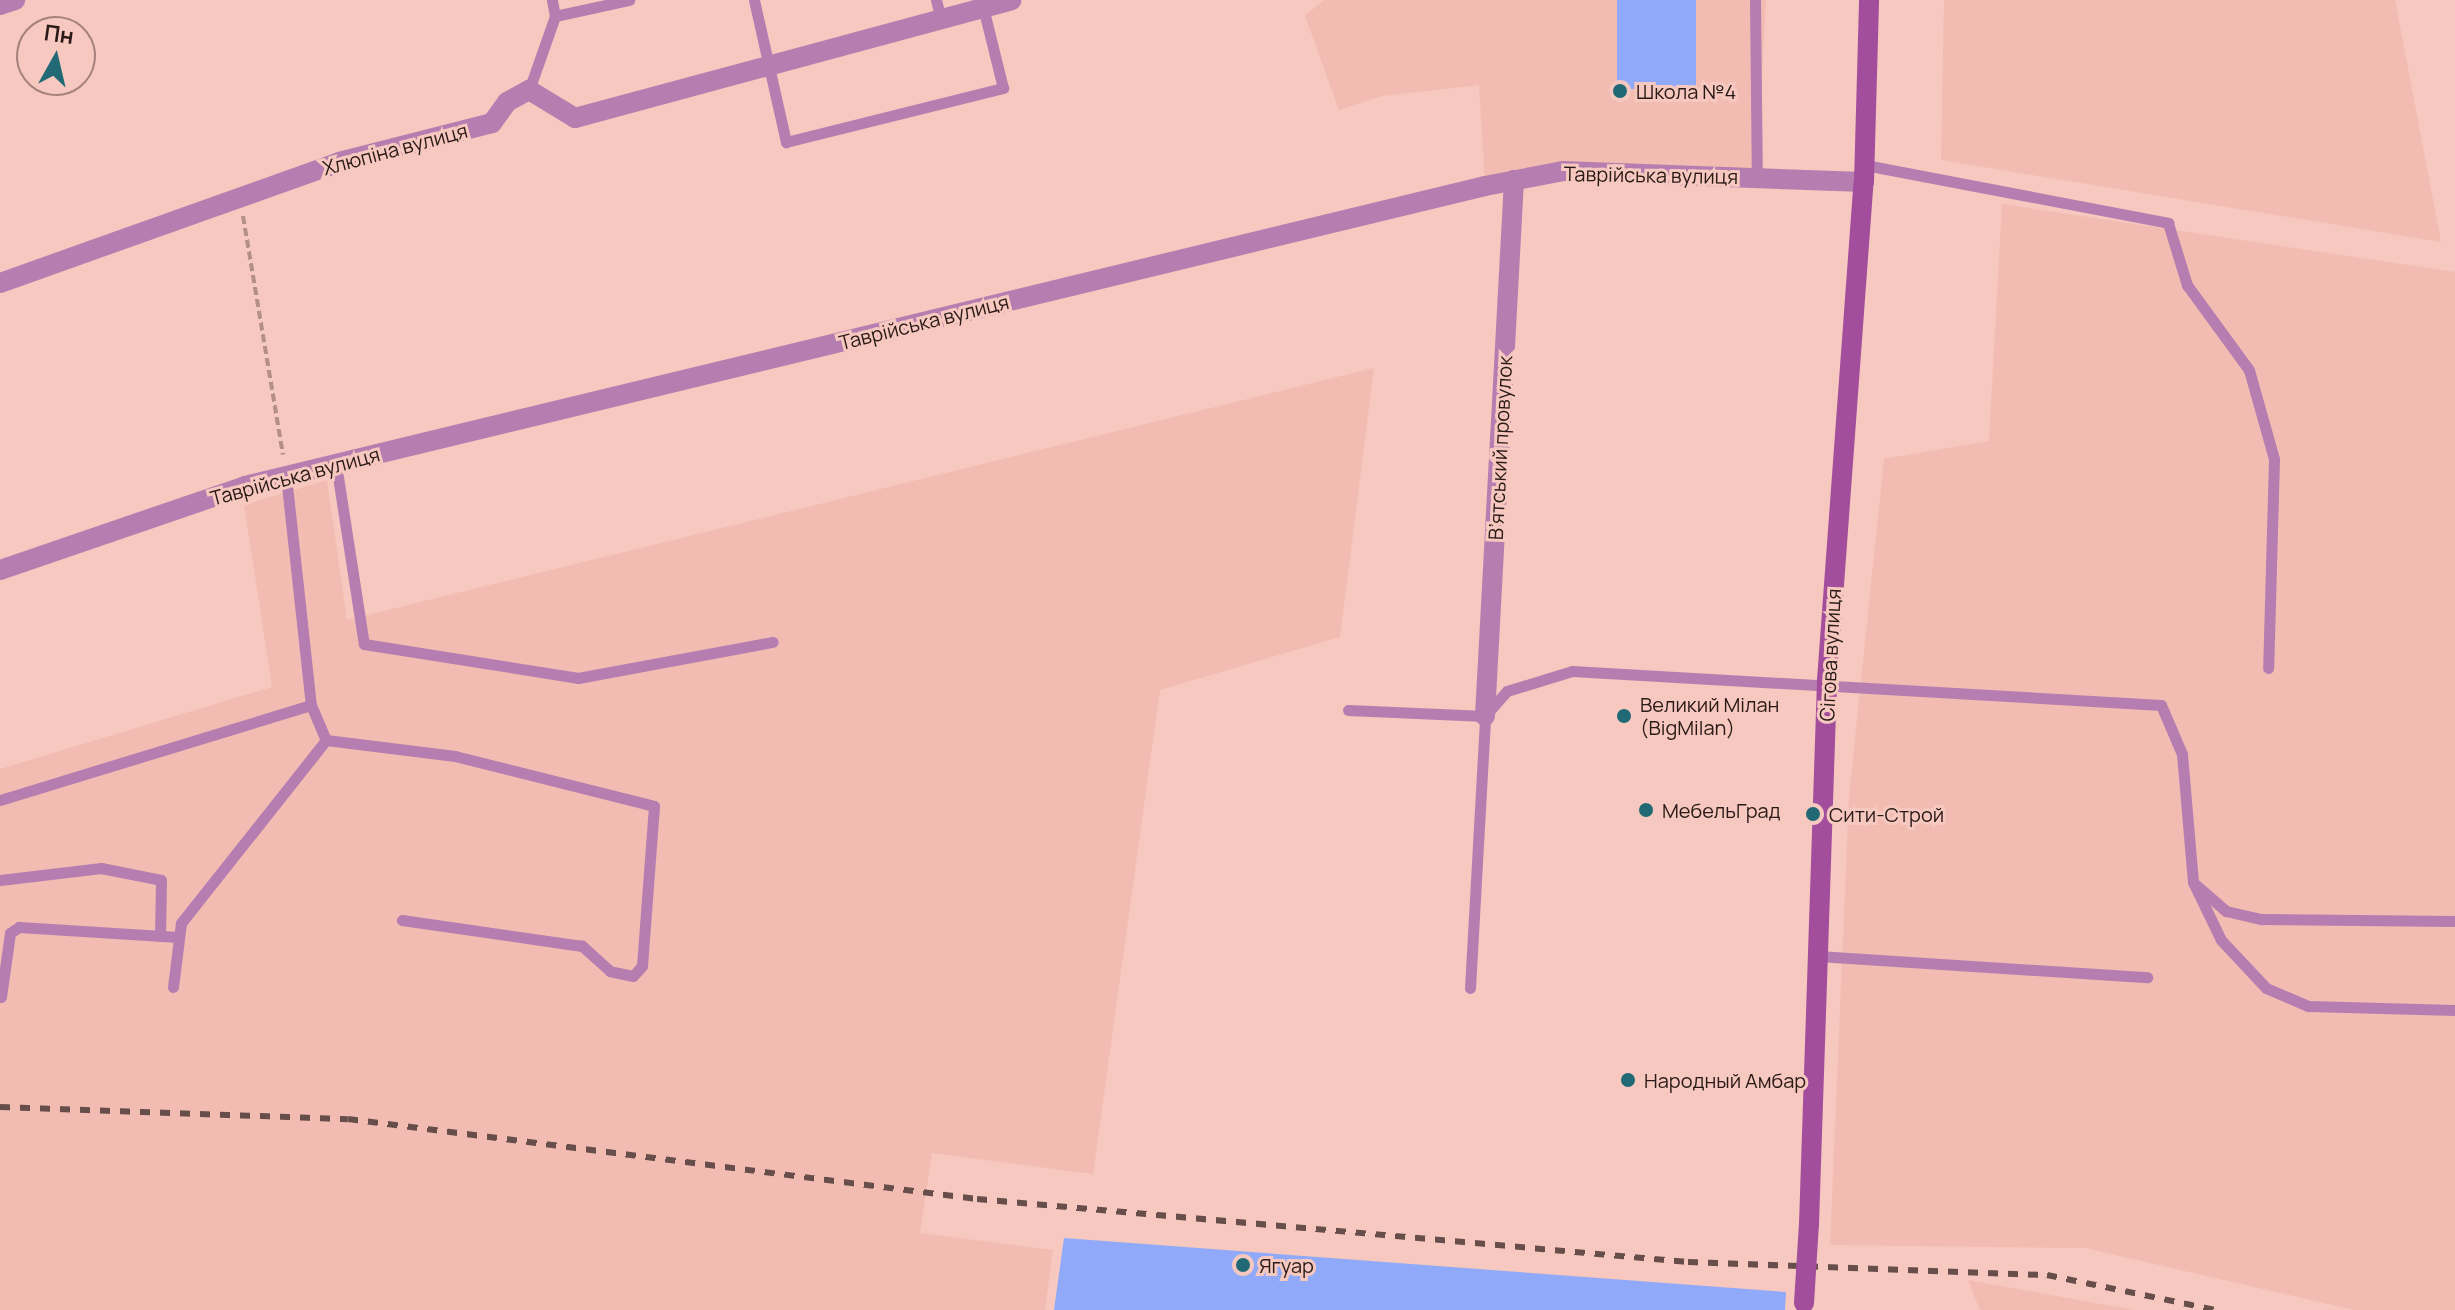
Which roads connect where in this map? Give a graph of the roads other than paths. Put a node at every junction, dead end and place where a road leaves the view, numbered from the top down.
1 (15, 0) edge
2 (552, 0) edge
3 (629, 0) edge
4 (754, 0) edge
5 (1011, 0) edge
6 (1755, 0) edge
7 (1869, 0) edge
8 (0, 5) edge
9 (983, 7) junction
10 (938, 9) edge
11 (555, 16) junction
12 (769, 64) junction
13 (529, 90) junction
14 (1865, 174) junction
15 (1757, 178) junction
16 (1514, 180) junction
17 (0, 283) edge
18 (336, 464) junction
19 (286, 476) junction
20 (0, 570) edge
21 (773, 642) dead end
22 (2268, 668) dead end
23 (1827, 680) junction
24 (311, 705) junction
25 (1348, 710) dead end
26 (1485, 716) junction
27 (326, 740) junction
28 (0, 800) edge
29 (0, 880) edge
30 (2193, 882) junction
31 (402, 920) dead end
32 (2455, 921) edge
33 (160, 936) junction
34 (178, 937) junction
35 (1818, 956) junction
36 (2147, 977) dead end
37 (173, 987) dead end
38 (1470, 988) dead end
39 (1, 997) edge
40 (2455, 1010) edge
41 (1804, 1306) edge

1 - 8 street
2 - 11 lane
3 - 11 lane
4 - 12 lane
5 - 9 street
6 - 15 lane
7 - 14 street, Сігова вулиця
9 - 10 street
9 - 12 lane
10 - 12 street
11 - 13 lane
12 - 13 street
13 - 17 street, Хлюпіна вулиця
14 - 15 street, Таврійська вулиця
14 - 22 lane
14 - 23 street, Сігова вулиця
15 - 16 street, Таврійська вулиця
16 - 18 street, Таврійська вулиця
16 - 26 street, В’ятський провулок
18 - 19 street, Таврійська вулиця
18 - 21 lane
19 - 20 street, Таврійська вулиця
19 - 24 lane
23 - 26 lane
23 - 30 lane
23 - 35 street, Сігова вулиця
24 - 27 lane
24 - 28 lane
25 - 26 lane
26 - 38 lane
27 - 31 lane
27 - 34 lane
29 - 33 lane
30 - 32 lane
30 - 40 lane
33 - 34 lane
33 - 39 lane
34 - 37 lane
35 - 36 lane
35 - 41 street, Сігова вулиця, bridge

